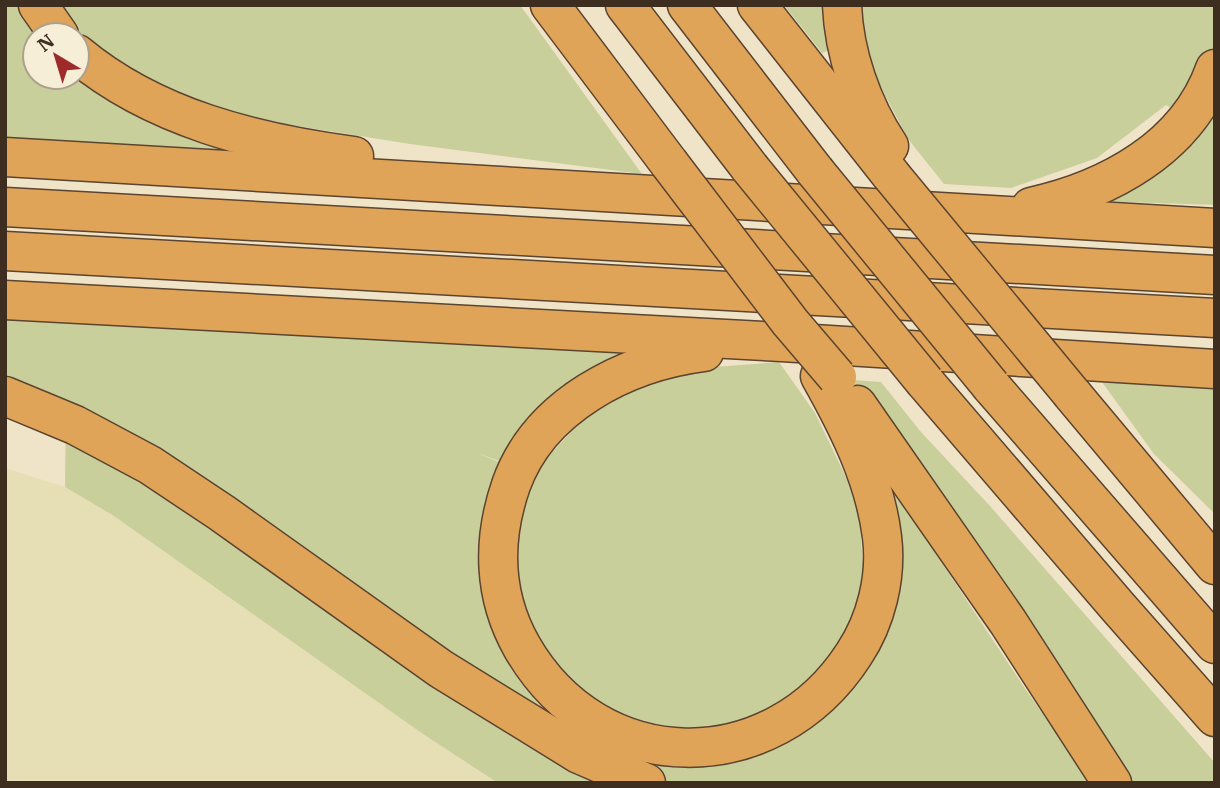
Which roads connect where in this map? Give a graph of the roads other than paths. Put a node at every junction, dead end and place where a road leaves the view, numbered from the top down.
1 (37, 5) edge
2 (550, 5) edge
3 (625, 5) edge
4 (687, 5) edge
5 (757, 5) edge
6 (842, 5) edge
7 (49, 21) edge
8 (91, 65) edge
9 (1215, 69) edge
10 (5, 157) edge
11 (901, 175) junction
12 (495, 186) junction
13 (5, 206) edge
14 (980, 215) junction
15 (1215, 228) edge
16 (5, 251) edge
17 (1215, 275) edge
18 (5, 300) edge
19 (1215, 318) edge
20 (786, 332) junction
21 (1215, 369) edge
22 (829, 376) junction
23 (5, 396) edge
24 (1215, 565) edge
25 (1215, 644) edge
26 (1215, 717) edge
27 (646, 783) edge
28 (1112, 783) edge

1 - 7 highway
2 - 20 highway, bridge
3 - 26 highway, bridge
4 - 25 highway, bridge
5 - 11 highway
6 - 11 highway
8 - 12 highway
9 - 14 highway
10 - 12 highway
11 - 24 highway, bridge
12 - 14 highway
13 - 17 highway
14 - 15 highway
16 - 19 highway
18 - 20 highway
20 - 21 highway
20 - 22 highway, bridge
20 - 22 highway
22 - 28 highway
23 - 27 highway

